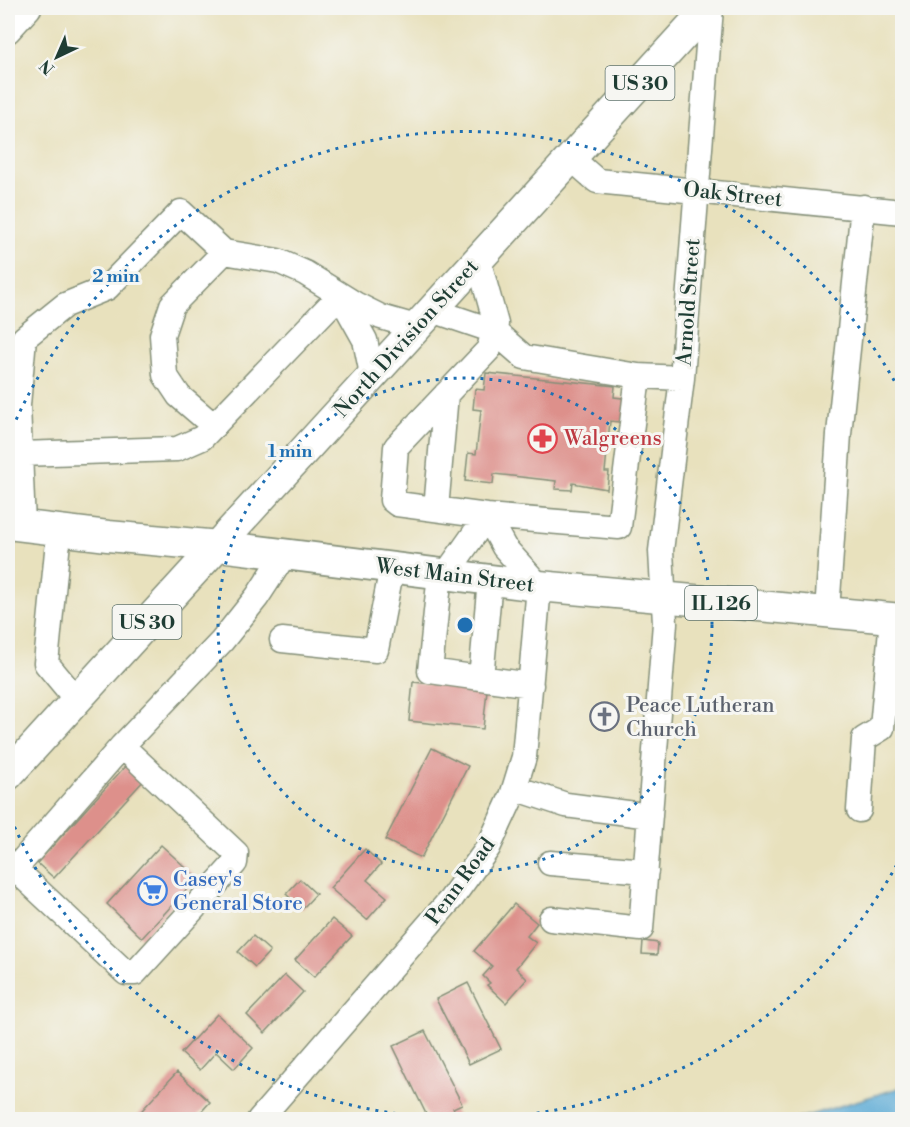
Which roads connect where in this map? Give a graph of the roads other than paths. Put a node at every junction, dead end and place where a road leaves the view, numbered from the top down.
1 (29, 8) edge
2 (709, 8) edge
3 (8, 31) edge
4 (571, 158) junction
5 (696, 190) junction
6 (863, 207) junction
7 (903, 212) edge
8 (224, 252) junction
9 (478, 259) junction
10 (340, 295) junction
11 (424, 318) junction
12 (494, 331) junction
13 (372, 374) junction
14 (638, 376) junction
15 (682, 378) junction
16 (446, 394) junction
17 (214, 426) junction
18 (20, 453) junction
19 (436, 509) junction
20 (487, 516) junction
21 (15, 524) edge
22 (59, 531) junction
23 (219, 546) junction
24 (285, 554) junction
25 (392, 567) junction
26 (443, 573) junction
27 (490, 580) junction
28 (539, 586) junction
29 (662, 597) junction
30 (827, 612) junction
31 (897, 619) edge
32 (282, 640) dead end
33 (481, 678) junction
34 (531, 685) junction
35 (76, 699) junction
36 (122, 746) junction
37 (8, 775) edge
38 (515, 788) junction
39 (859, 810) dead end
40 (650, 816) junction
41 (550, 863) dead end
42 (11, 865) edge
43 (646, 871) junction
44 (552, 919) dead end
45 (259, 1119) edge

1 - 3 street
2 - 4 main road, North Division Street / US 30
2 - 5 street, Arnold Street
4 - 5 street, Oak Street
4 - 9 main road, North Division Street / US 30
5 - 6 street, Oak Street
5 - 15 street, Arnold Street
6 - 7 street, Oak Street
6 - 30 street
8 - 10 street
8 - 17 street
8 - 18 street
9 - 11 main road, North Division Street / US 30
9 - 12 street
10 - 11 street
10 - 13 street
10 - 17 street
11 - 12 street
11 - 13 main road, North Division Street / US 30
12 - 14 street
12 - 16 street
13 - 23 main road, North Division Street / US 30
14 - 15 street
14 - 20 street
15 - 29 street, Arnold Street
16 - 19 street
16 - 19 street
17 - 18 street
18 - 21 street
19 - 20 street
20 - 26 street
20 - 28 street
21 - 22 main road, West Main Street
22 - 23 main road, West Main Street
22 - 35 street
23 - 24 main road, West Main Street
23 - 35 main road, North Division Street / US 30
24 - 25 main road, West Main Street
24 - 36 street
25 - 26 main road, West Main Street
25 - 32 street
26 - 27 main road, West Main Street
26 - 33 street
27 - 28 main road, West Main Street
27 - 33 street
28 - 29 main road, West Main Street / IL 126
28 - 34 street, Penn Road
29 - 30 main road, West Main Street / IL 126
29 - 40 street, Arnold Street
30 - 31 main road, West Main Street / IL 126
31 - 39 street
33 - 34 street
34 - 38 street, Penn Road
35 - 37 main road, North Division Street / US 30
36 - 42 street
36 - 42 street
38 - 40 street
38 - 45 street, Penn Road
40 - 43 street, Arnold Street
41 - 43 street
43 - 44 street, Arnold Street

